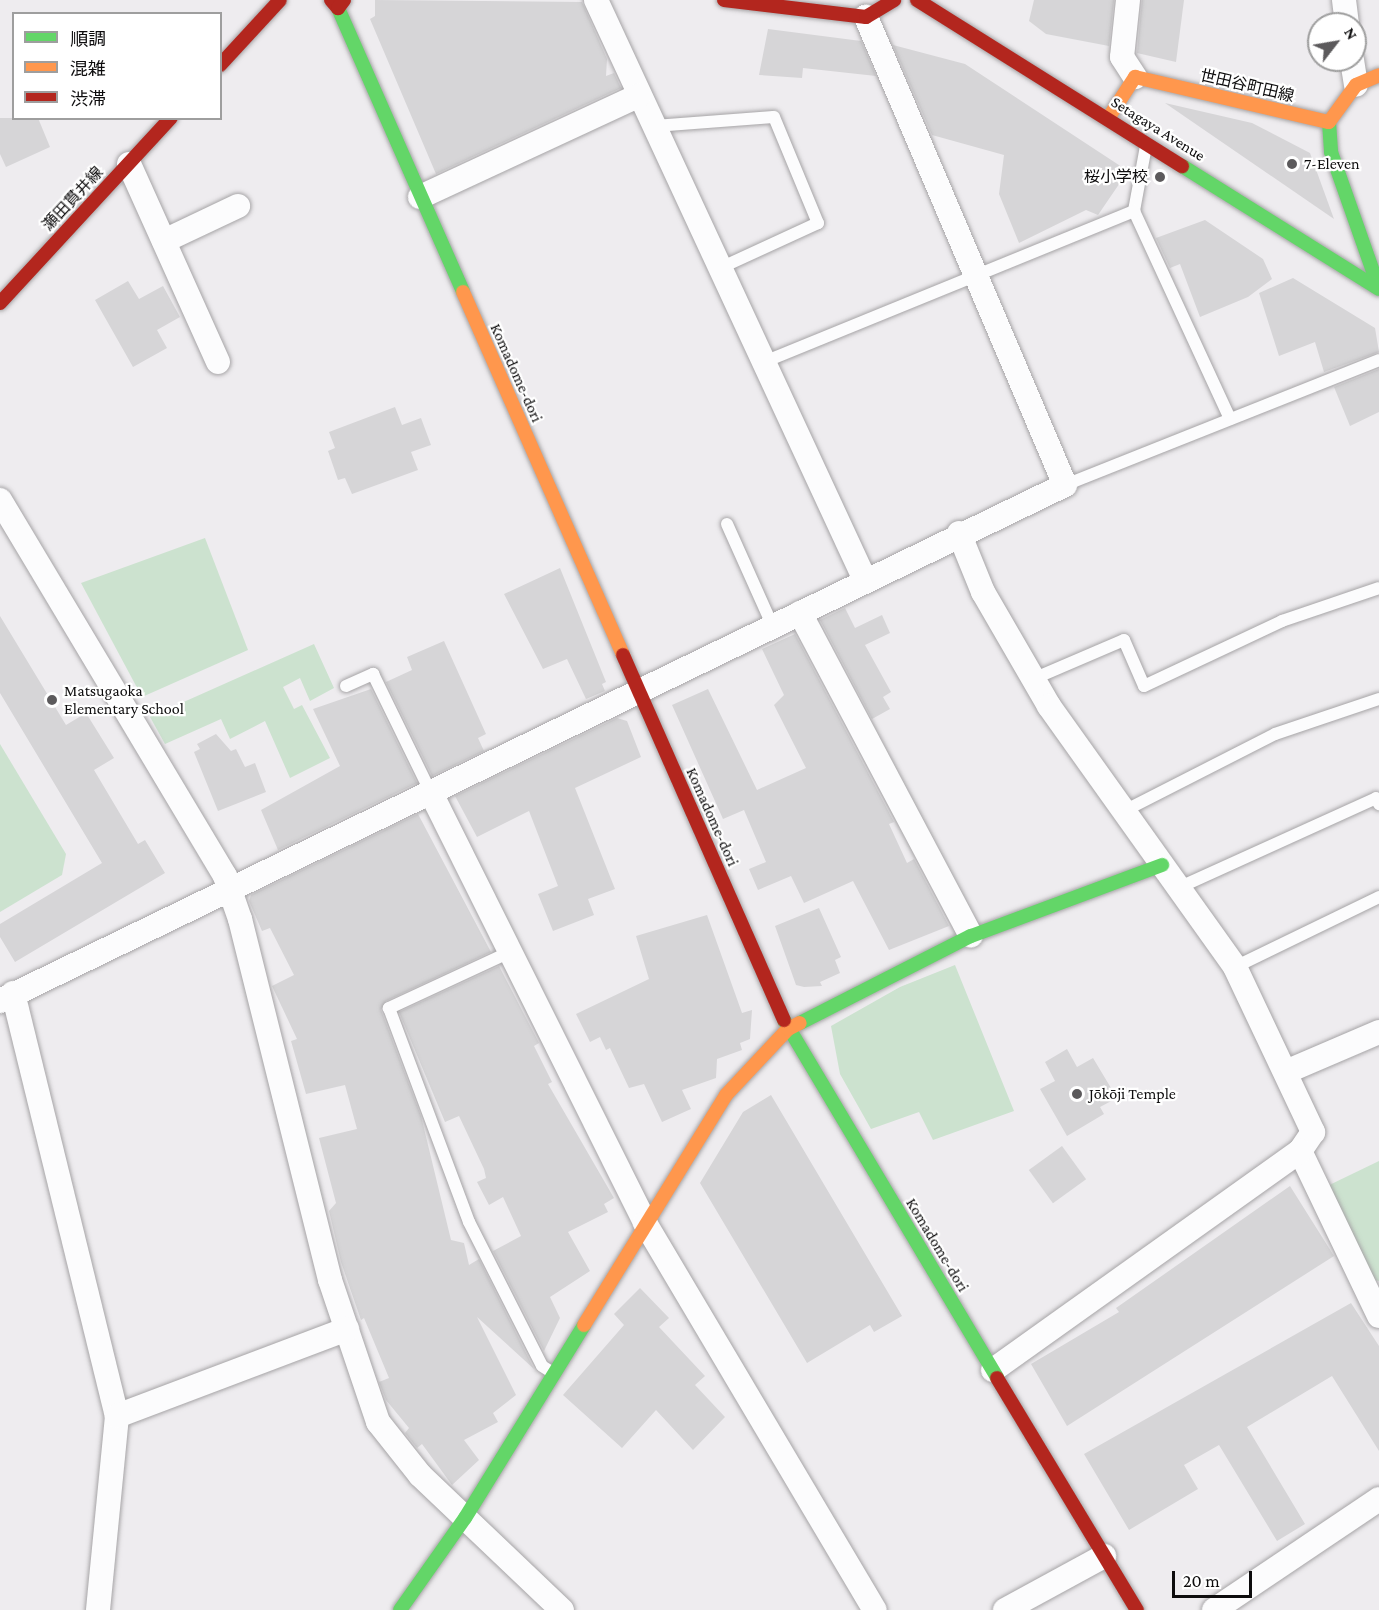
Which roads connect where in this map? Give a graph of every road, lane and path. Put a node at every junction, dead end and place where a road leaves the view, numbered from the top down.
1 (280, 0) edge
2 (596, 0) edge
3 (724, 0) edge
4 (894, 0) edge
5 (917, 0) edge
6 (1128, 0) edge
7 (338, 2) edge
8 (866, 16) junction
9 (222, 63) edge
10 (1354, 72) edge
11 (1379, 75) edge
12 (1135, 77) junction
13 (1356, 85) junction
14 (640, 95) junction
15 (1109, 117) junction
16 (169, 120) edge
17 (1329, 122) junction
18 (654, 126) junction
19 (1147, 141) junction
20 (129, 164) junction
21 (420, 196) junction
22 (238, 206) dead end
23 (1134, 211) junction
24 (164, 241) junction
25 (720, 268) junction
26 (974, 274) junction
27 (1379, 288) edge
28 (0, 303) edge
29 (1379, 360) edge
30 (218, 362) dead end
31 (764, 362) junction
32 (1230, 419) junction
33 (1065, 485) junction
34 (0, 500) edge
35 (727, 524) dead end
36 (958, 533) junction
37 (865, 580) junction
38 (1379, 588) edge
39 (800, 613) junction
40 (773, 627) junction
41 (1034, 679) junction
42 (346, 686) dead end
43 (639, 693) junction
44 (1379, 699) edge
45 (431, 793) junction
46 (1379, 804) edge
47 (1124, 811) junction
48 (1162, 865) junction
49 (230, 888) junction
50 (1178, 888) junction
51 (1379, 897) edge
52 (971, 936) junction
53 (512, 951) junction
54 (1235, 967) junction
55 (7, 997) edge
56 (788, 1029) junction
57 (1379, 1032) edge
58 (1288, 1071) junction
59 (1300, 1151) junction
60 (645, 1223) junction
61 (1379, 1316) edge
62 (347, 1329) junction
63 (993, 1370) junction
64 (554, 1374) junction
65 (117, 1416) junction
66 (1379, 1499) edge
67 (465, 1518) junction
68 (1104, 1556) junction
69 (98, 1610) edge
70 (400, 1610) edge
71 (562, 1610) edge
72 (875, 1610) edge
73 (1005, 1610) edge
74 (1137, 1610) edge
75 (1214, 1610) edge

1 - 9 street
2 - 14 street
3 - 8 street
4 - 8 street
5 - 15 street, Setagaya Avenue
6 - 12 street
7 - 21 street, Komadome-dori
8 - 26 street
10 - 13 street
11 - 13 street
12 - 15 street
12 - 17 street, 世田谷町田線
13 - 17 street
14 - 18 street
14 - 21 street
15 - 19 street, Setagaya Avenue
16 - 20 street, 瀬田貫井線
17 - 27 street
18 - 25 street
18 - 25 lane
19 - 23 lane
19 - 27 street, Setagaya Avenue
20 - 24 street
20 - 28 street, 瀬田貫井線
21 - 43 street, Komadome-dori
22 - 24 street
23 - 26 lane
23 - 32 lane
24 - 30 street
25 - 31 street
26 - 31 lane
26 - 33 street
29 - 32 lane
31 - 37 street
32 - 33 lane
33 - 36 street
34 - 49 street
35 - 40 lane
36 - 37 street
36 - 41 street
37 - 39 street
38 - 41 lane
39 - 40 street
39 - 52 street
40 - 43 street
41 - 47 street
42 - 45 lane
43 - 45 street
43 - 56 street, Komadome-dori
44 - 47 lane
45 - 49 street
45 - 53 street
46 - 50 lane
47 - 48 street
48 - 50 street
48 - 52 street
49 - 55 street
49 - 62 street
50 - 54 street
51 - 54 lane
52 - 56 street
53 - 60 street
53 - 64 lane
54 - 58 street
55 - 65 street
56 - 60 street
56 - 63 street, Komadome-dori
57 - 58 street
58 - 59 street
59 - 61 street
59 - 63 street
60 - 64 street
60 - 72 street
62 - 65 street
62 - 67 street
63 - 68 street, Komadome-dori
64 - 67 street
65 - 69 street
66 - 75 street
67 - 70 street
67 - 71 street
68 - 73 street
68 - 74 street, Komadome-dori

